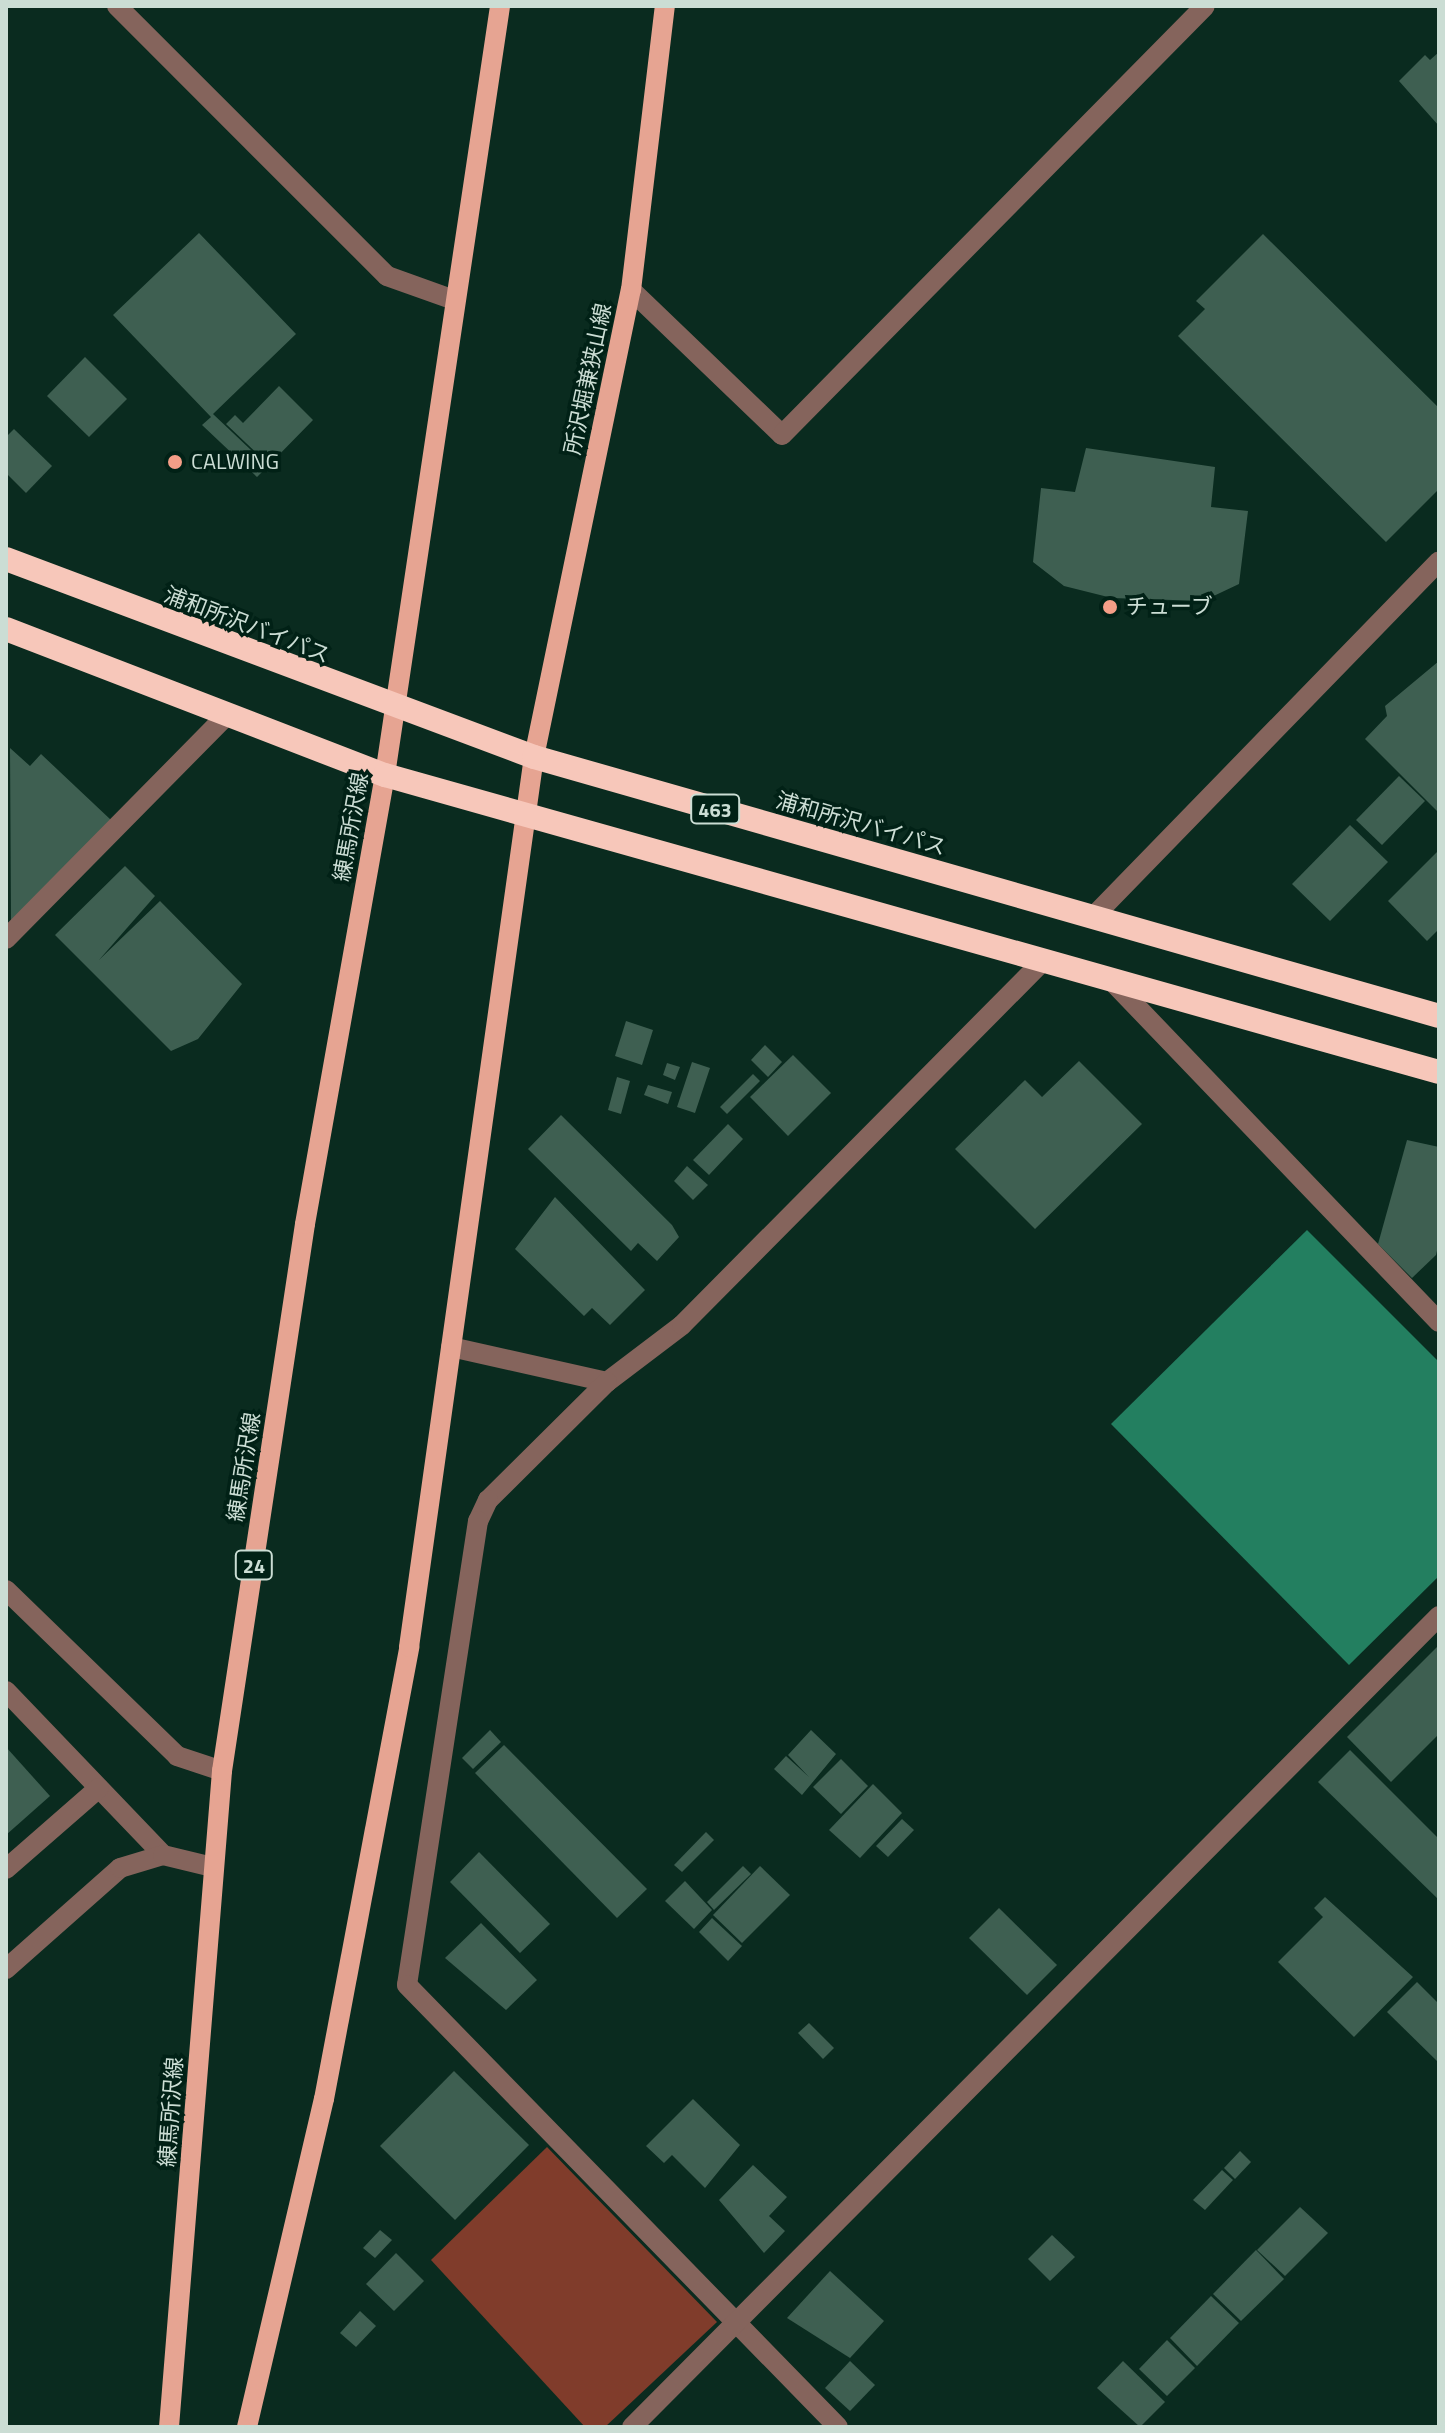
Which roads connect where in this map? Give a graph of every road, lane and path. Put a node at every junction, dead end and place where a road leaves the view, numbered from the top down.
1 (117, 6) edge
2 (500, 6) edge
3 (665, 6) edge
4 (1205, 6) edge
5 (631, 290) junction
6 (454, 300) junction
7 (6, 559) edge
8 (1439, 561) edge
9 (6, 629) edge
10 (394, 710) junction
11 (226, 716) junction
12 (534, 757) junction
13 (385, 775) junction
14 (527, 817) junction
15 (1093, 917) junction
16 (6, 939) edge
17 (1044, 960) junction
18 (1111, 980) junction
19 (1439, 1016) edge
20 (1439, 1072) edge
21 (1439, 1322) edge
22 (451, 1347) junction
23 (607, 1382) junction
24 (6, 1590) edge
25 (1439, 1616) edge
26 (6, 1691) edge
27 (222, 1771) junction
28 (99, 1788) junction
29 (163, 1855) junction
30 (213, 1867) junction
31 (6, 1869) edge
32 (6, 1969) edge
33 (737, 2325) junction
34 (169, 2427) edge
35 (247, 2427) edge
36 (632, 2427) edge
37 (838, 2427) edge

1 - 6 street
2 - 6 main road
3 - 5 main road, 所沢堀兼狭山線
4 - 5 street
5 - 12 main road, 所沢堀兼狭山線
6 - 10 main road
7 - 10 highway, 浦和所沢バイパス / 463
8 - 15 street
9 - 11 highway
10 - 12 highway, 浦和所沢バイパス / 463
10 - 13 main road, 練馬所沢線 / 24
11 - 13 highway
11 - 16 street
12 - 14 main road
12 - 15 highway, 浦和所沢バイパス / 463
13 - 14 highway
13 - 27 main road, 練馬所沢線 / 24
14 - 17 highway
14 - 22 main road
15 - 19 highway, 浦和所沢バイパス / 463
17 - 18 highway
17 - 23 street
18 - 20 highway
18 - 21 street
22 - 23 street
22 - 35 main road
23 - 33 street
24 - 27 street
25 - 33 street
26 - 28 street
27 - 30 main road, 練馬所沢線 / 24
28 - 29 street
28 - 31 street
29 - 30 street
29 - 32 street
30 - 34 main road, 練馬所沢線 / 24
33 - 36 street
33 - 37 street

